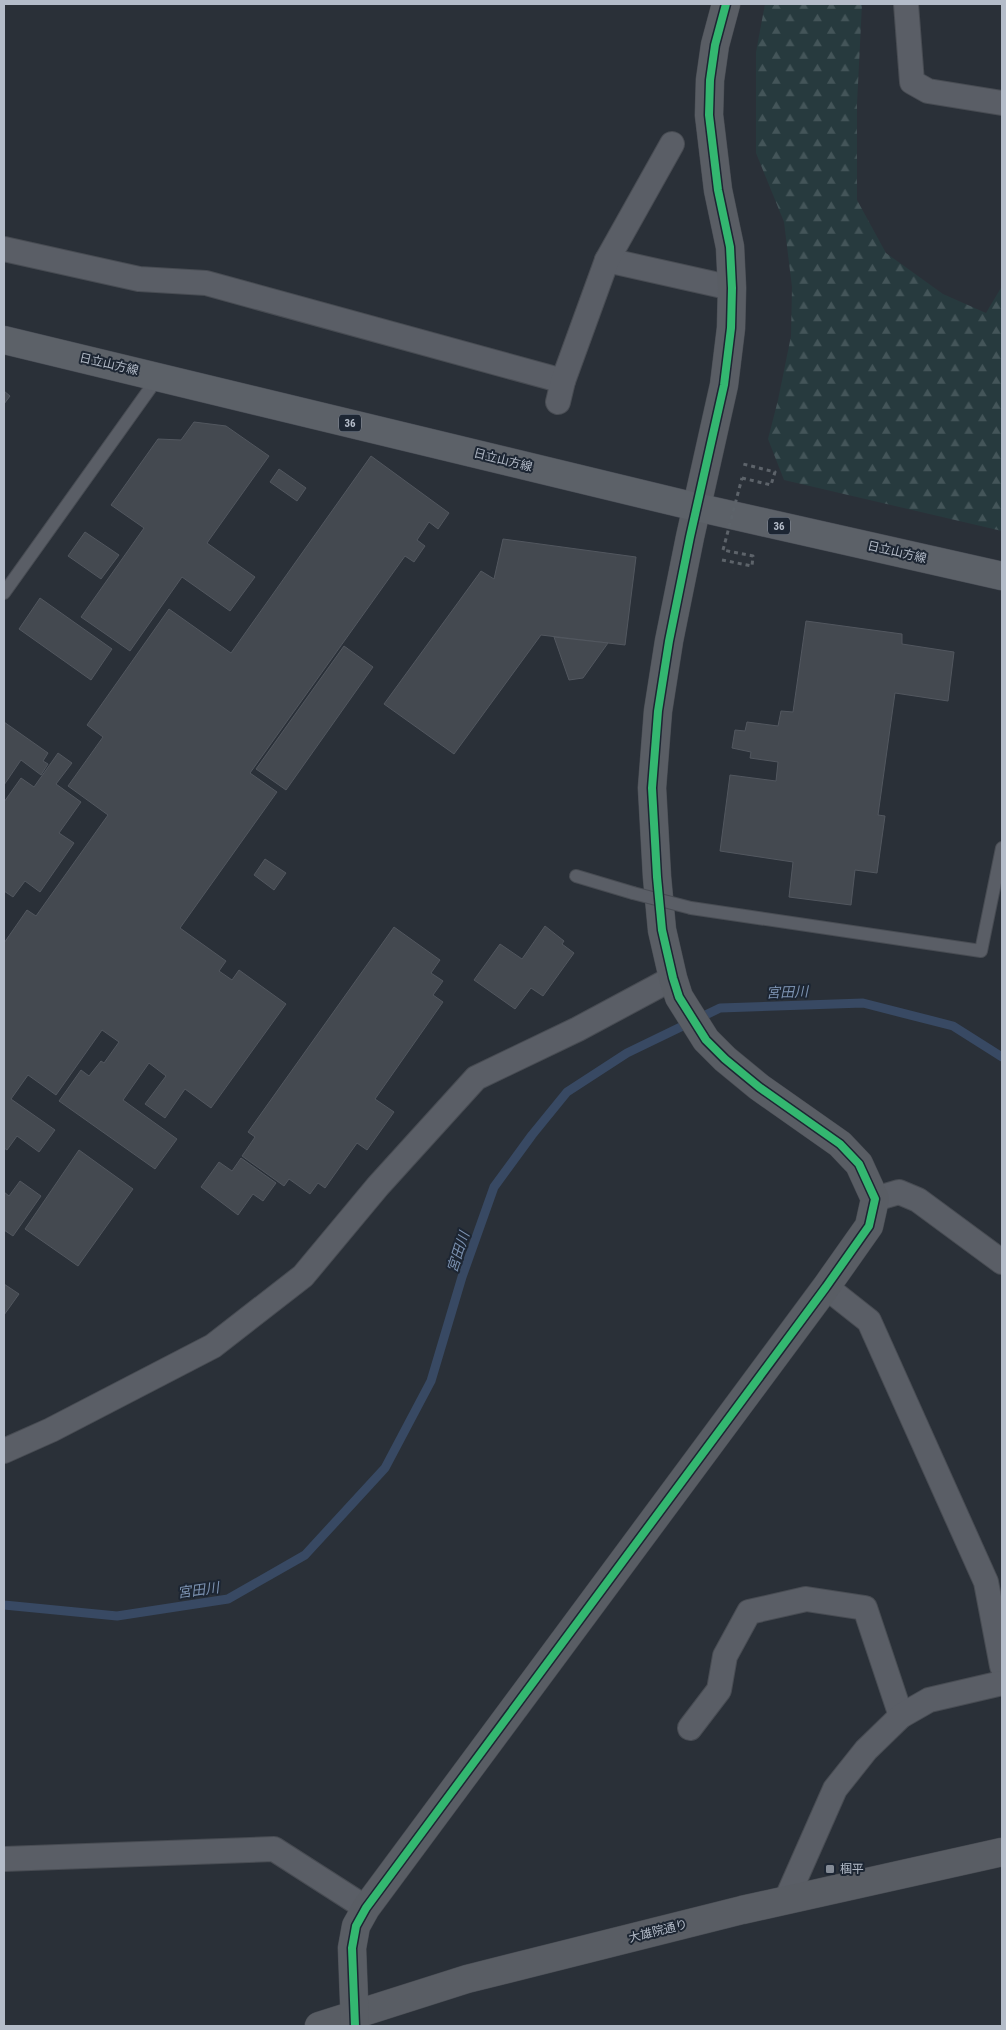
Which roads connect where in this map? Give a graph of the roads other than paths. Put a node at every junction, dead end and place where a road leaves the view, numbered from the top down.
1 (726, 4) edge
2 (906, 4) edge
3 (1002, 103) edge
4 (672, 144) dead end
5 (4, 249) edge
6 (607, 260) junction
7 (732, 288) junction
8 (4, 340) edge
9 (159, 376) junction
10 (696, 507) junction
11 (1002, 576) edge
12 (4, 593) edge
13 (1002, 848) edge
14 (576, 876) dead end
15 (676, 987) junction
16 (875, 1199) junction
17 (1002, 1262) edge
18 (826, 1287) junction
19 (4, 1451) edge
20 (1002, 1666) edge
21 (1002, 1683) edge
22 (900, 1716) junction
23 (690, 1728) dead end
24 (1002, 1852) edge
25 (4, 1858) edge
26 (786, 1900) junction
27 (366, 1908) junction
28 (355, 2021) edge
29 (319, 2026) edge

1 - 7 street
2 - 3 street
4 - 6 street
5 - 6 street
6 - 7 street
7 - 10 street
8 - 9 main road, 日立山方線 / 36
9 - 10 main road, 日立山方線 / 36
9 - 12 lane
10 - 11 main road, 日立山方線 / 36
10 - 15 street
13 - 14 lane, bridge
15 - 16 street
15 - 19 street
16 - 17 street
16 - 18 street
18 - 20 street
18 - 27 street
21 - 22 street
22 - 23 street
22 - 26 street
24 - 26 street, 大雄院通り
25 - 27 street
26 - 28 street, 大雄院通り
27 - 28 street
28 - 29 street, 大雄院通り

